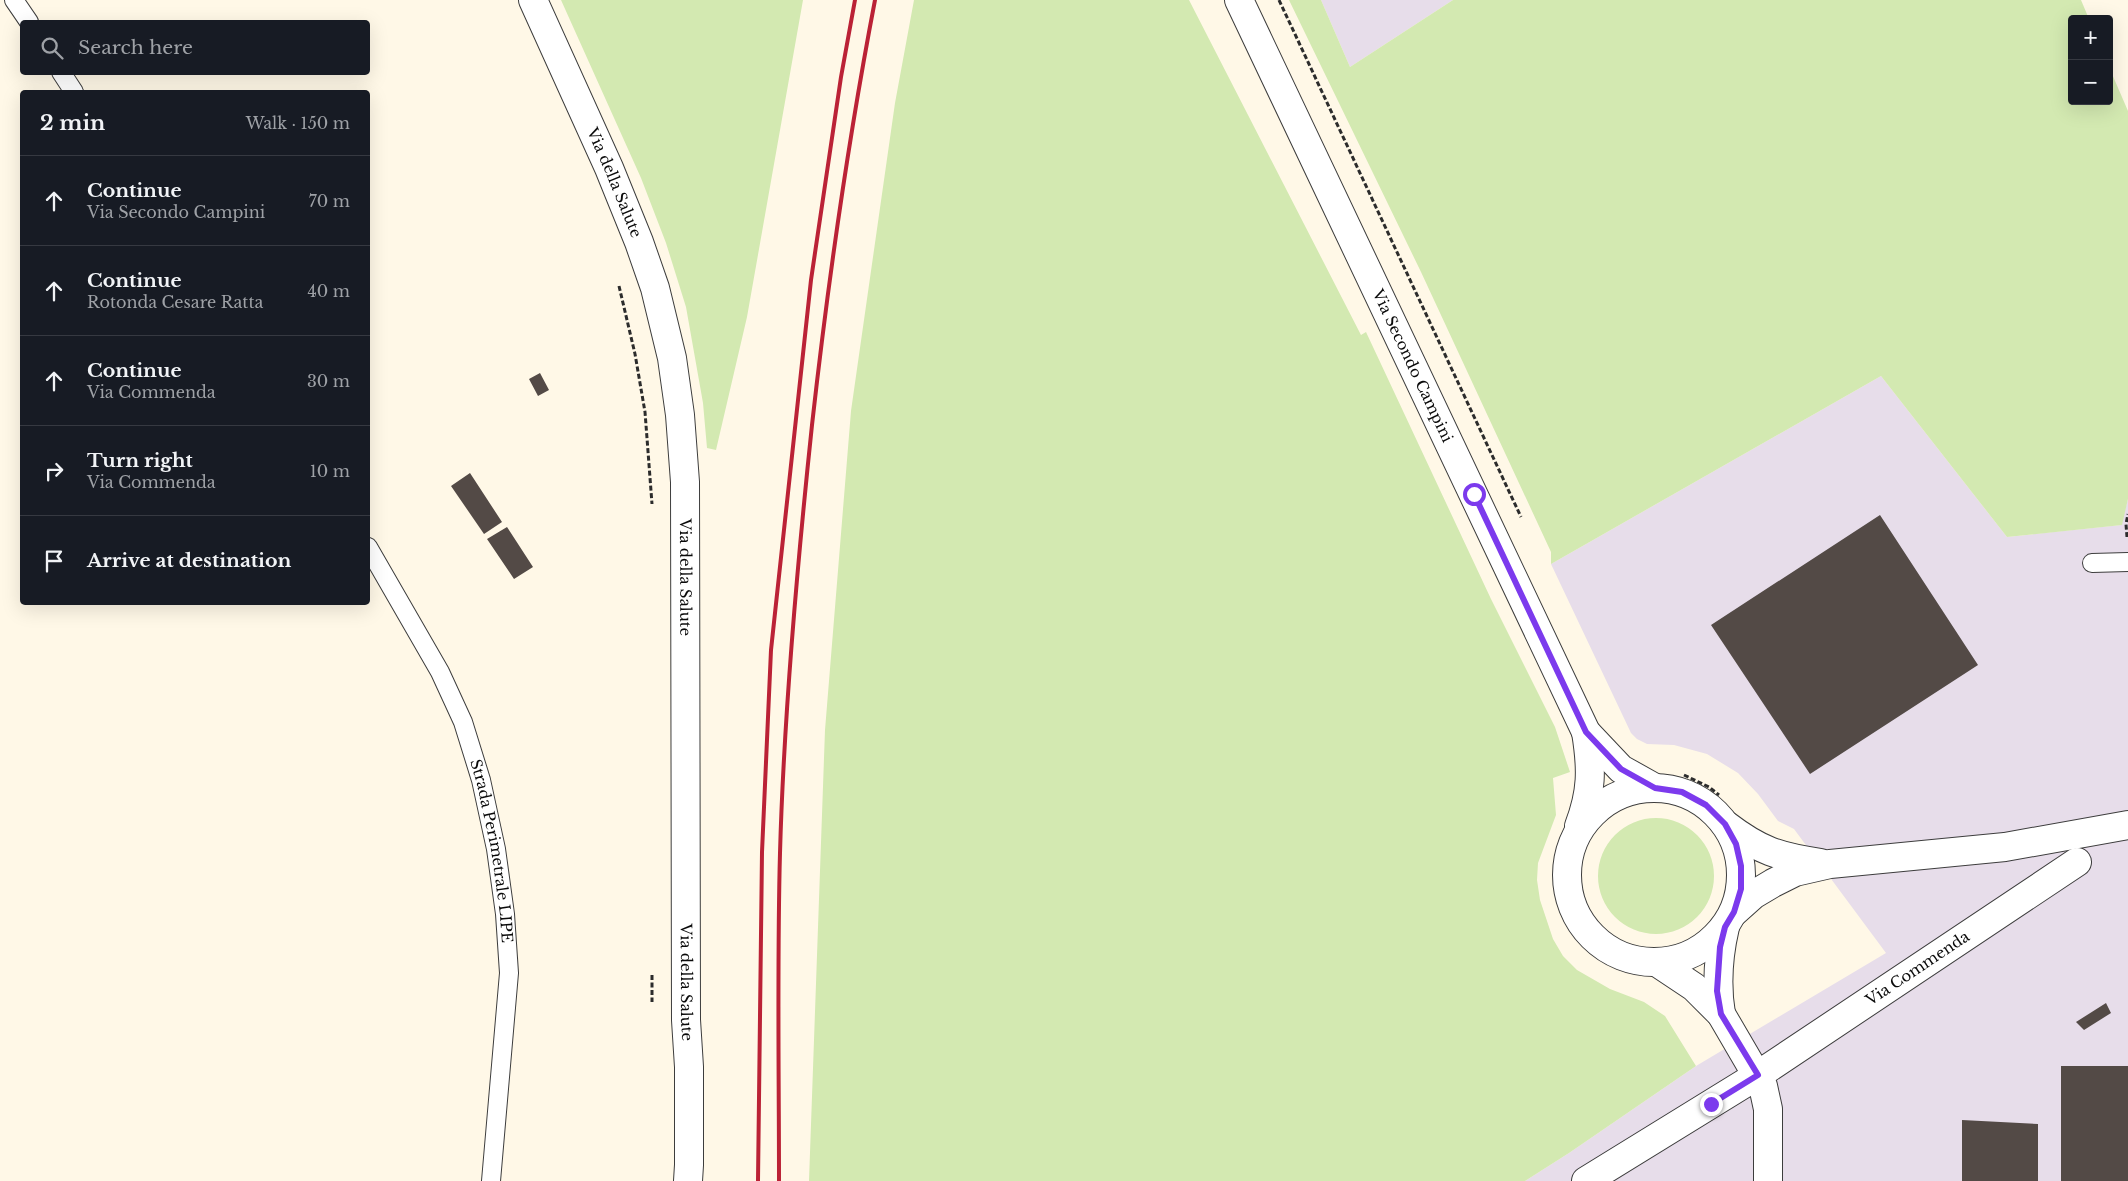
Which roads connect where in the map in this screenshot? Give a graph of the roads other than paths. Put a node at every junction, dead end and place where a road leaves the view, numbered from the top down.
1 (14, 0) edge
2 (533, 0) edge
3 (1239, 0) edge
4 (28, 20) edge
5 (63, 75) edge
6 (73, 90) edge
7 (370, 550) edge
8 (2128, 562) edge
9 (2092, 563) dead end
10 (1586, 732) junction
11 (1655, 788) junction
12 (1725, 824) junction
13 (2128, 826) edge
14 (1567, 841) junction
15 (2077, 862) dead end
16 (1830, 864) junction
17 (1730, 919) junction
18 (1658, 963) junction
19 (1721, 1014) junction
20 (1758, 1075) junction
21 (491, 1181) edge
22 (688, 1181) edge
23 (1586, 1181) edge
24 (1768, 1181) edge

1 - 4 lane
2 - 22 street, Via della Salute
3 - 10 street, Via Secondo Campini
5 - 6 lane
7 - 21 lane, Strada Perimetrale LIPE
8 - 9 lane
10 - 11 street, Via Secondo Campini
10 - 14 street, Via Secondo Campini
11 - 12 street
11 - 14 street
12 - 16 street
12 - 17 street
13 - 16 street
14 - 18 street
15 - 20 street, Via Commenda
16 - 17 street
17 - 18 street
17 - 19 street
18 - 19 street
19 - 20 street
20 - 23 street, Via Commenda
20 - 24 street

